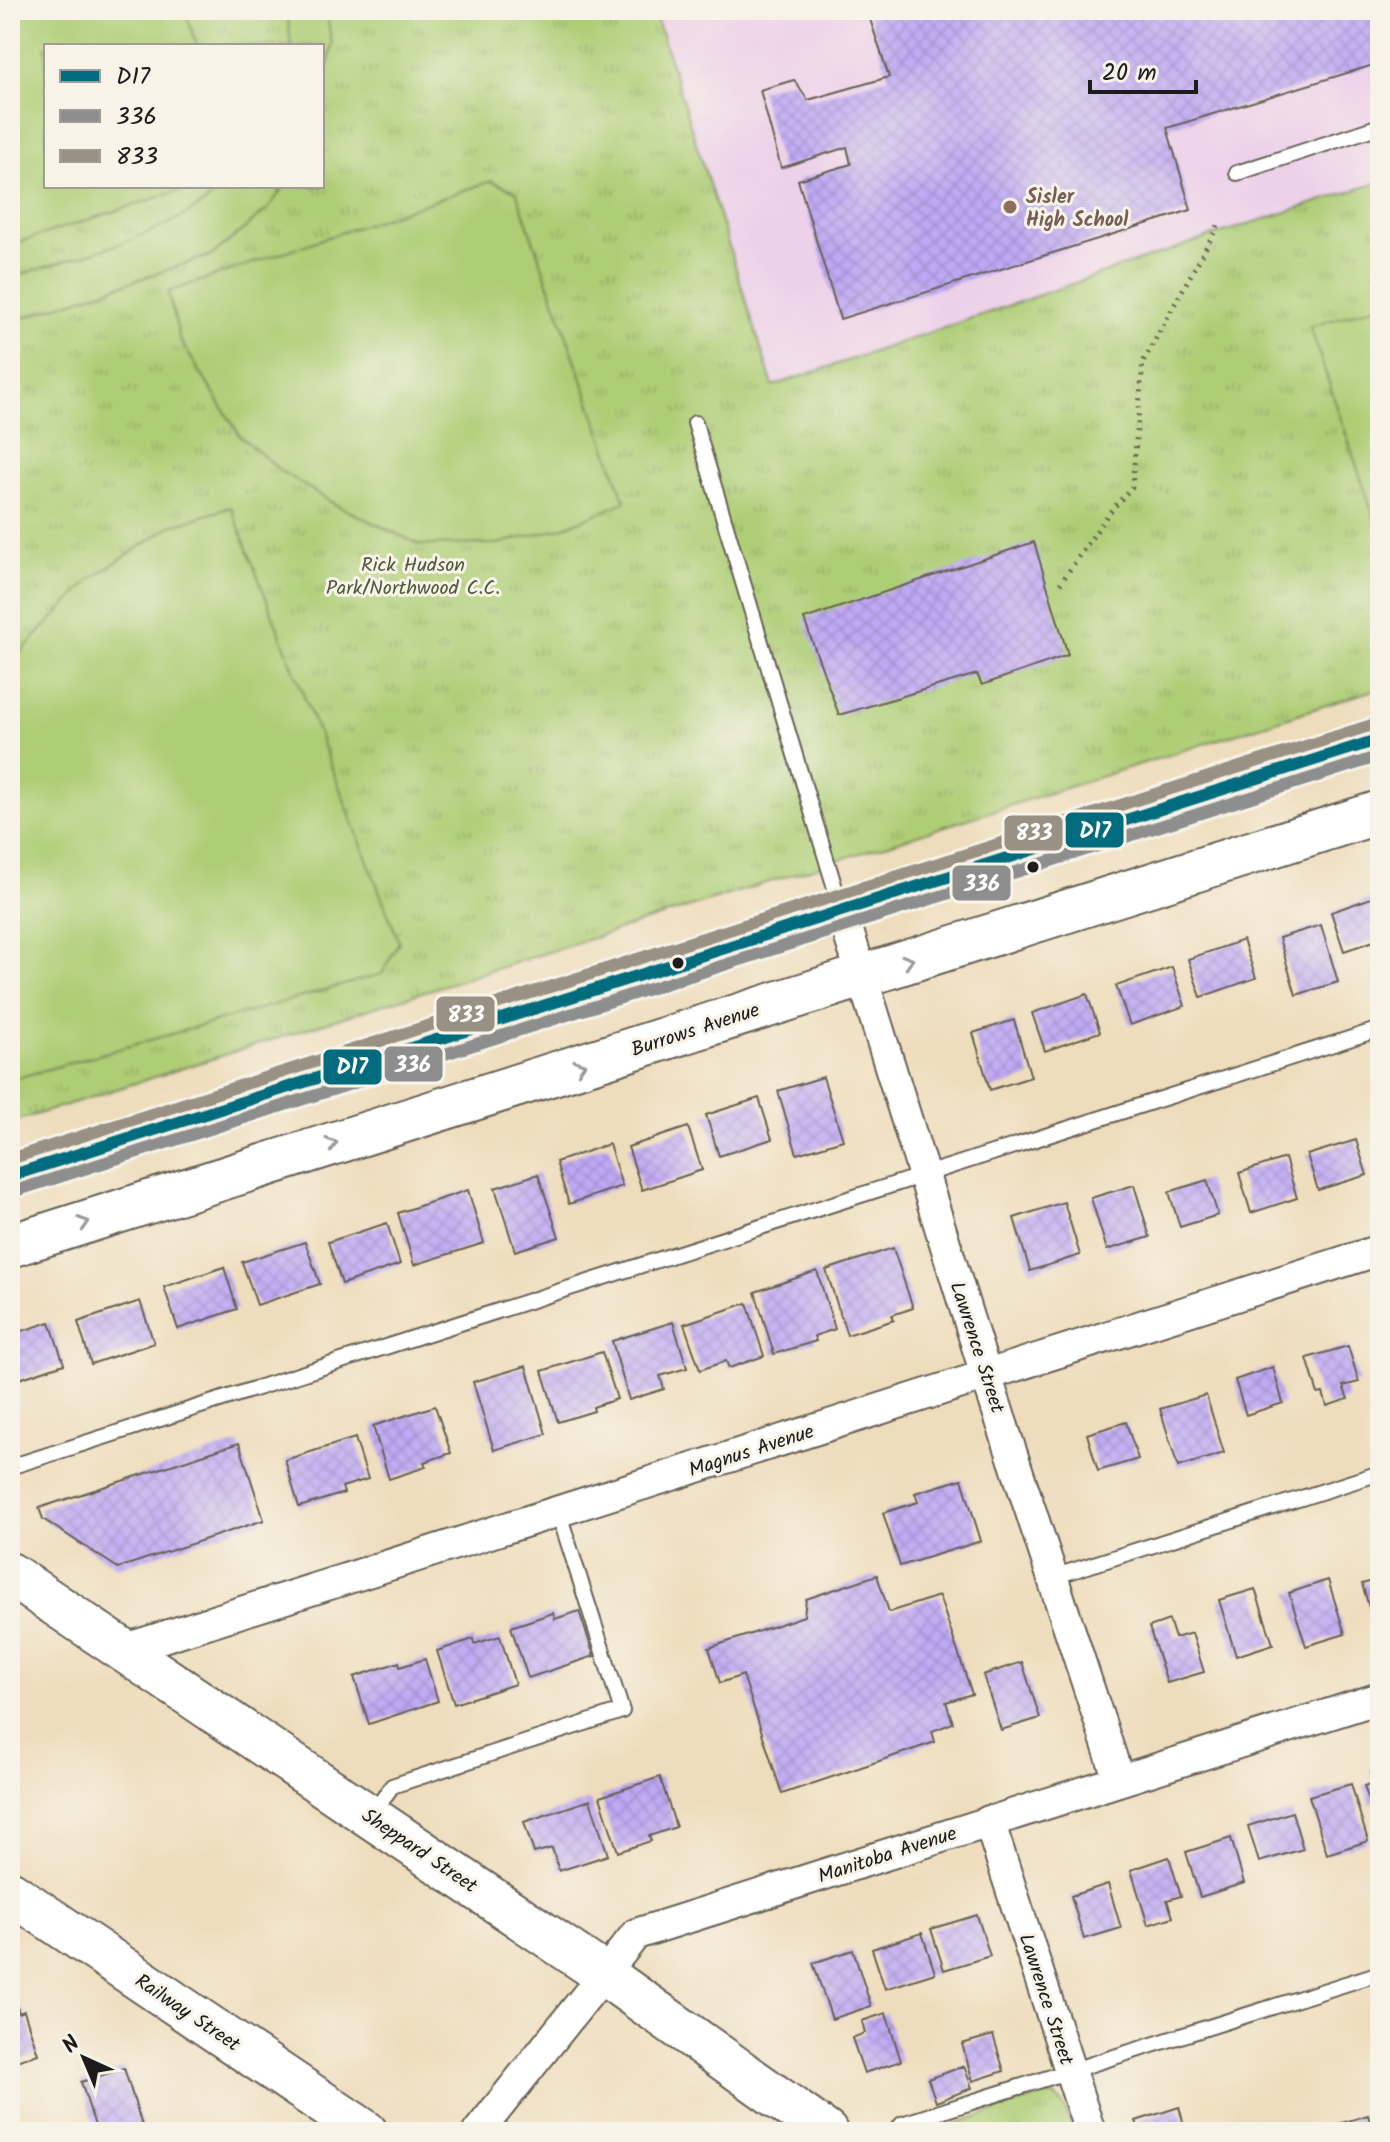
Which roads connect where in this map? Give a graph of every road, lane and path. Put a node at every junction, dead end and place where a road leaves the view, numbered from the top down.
1 (1380, 126) edge
2 (1237, 173) dead end
3 (1220, 222) dead end
4 (695, 423) dead end
5 (1060, 584) dead end
6 (1380, 739) edge
7 (1380, 812) edge
8 (842, 912) junction
9 (863, 976) junction
10 (1380, 1029) edge
11 (924, 1173) junction
12 (10, 1176) edge
13 (10, 1246) edge
14 (1380, 1250) edge
15 (986, 1375) junction
16 (10, 1467) edge
17 (1380, 1473) edge
18 (558, 1511) junction
19 (10, 1574) edge
20 (1053, 1577) junction
21 (122, 1650) junction
22 (1380, 1698) edge
23 (1119, 1780) junction
24 (370, 1817) junction
25 (989, 1821) junction
26 (10, 1892) edge
27 (1380, 1973) edge
28 (605, 1975) junction
29 (1070, 2071) junction
30 (366, 2132) edge
31 (478, 2132) edge
32 (826, 2132) edge
33 (896, 2132) edge
34 (1090, 2132) edge

1 - 2 lane
3 - 5 path
4 - 8 lane
6 - 8 street
9 -> 7 street, Burrows Avenue
8 - 9 street, Lawrence Street
8 - 12 street
9 - 11 street, Lawrence Street
13 -> 9 street, Burrows Avenue
10 - 11 lane
11 - 15 street, Lawrence Street
11 - 16 lane
14 - 15 street, Magnus Avenue
15 - 18 street, Magnus Avenue
15 - 20 street, Lawrence Street
17 - 20 lane
18 - 21 street, Magnus Avenue
18 - 24 lane
19 - 21 street, Sheppard Street
20 - 23 street, Lawrence Street
21 - 24 street, Sheppard Street
22 - 23 street, Manitoba Avenue
23 - 25 street, Manitoba Avenue
24 - 28 street, Sheppard Street
25 - 28 street, Manitoba Avenue
25 - 29 street, Lawrence Street
26 - 30 street, Railway Street
27 - 29 lane
28 - 31 street, Manitoba Avenue
28 - 32 street, Sheppard Street
29 - 33 lane
29 - 34 street, Lawrence Street

